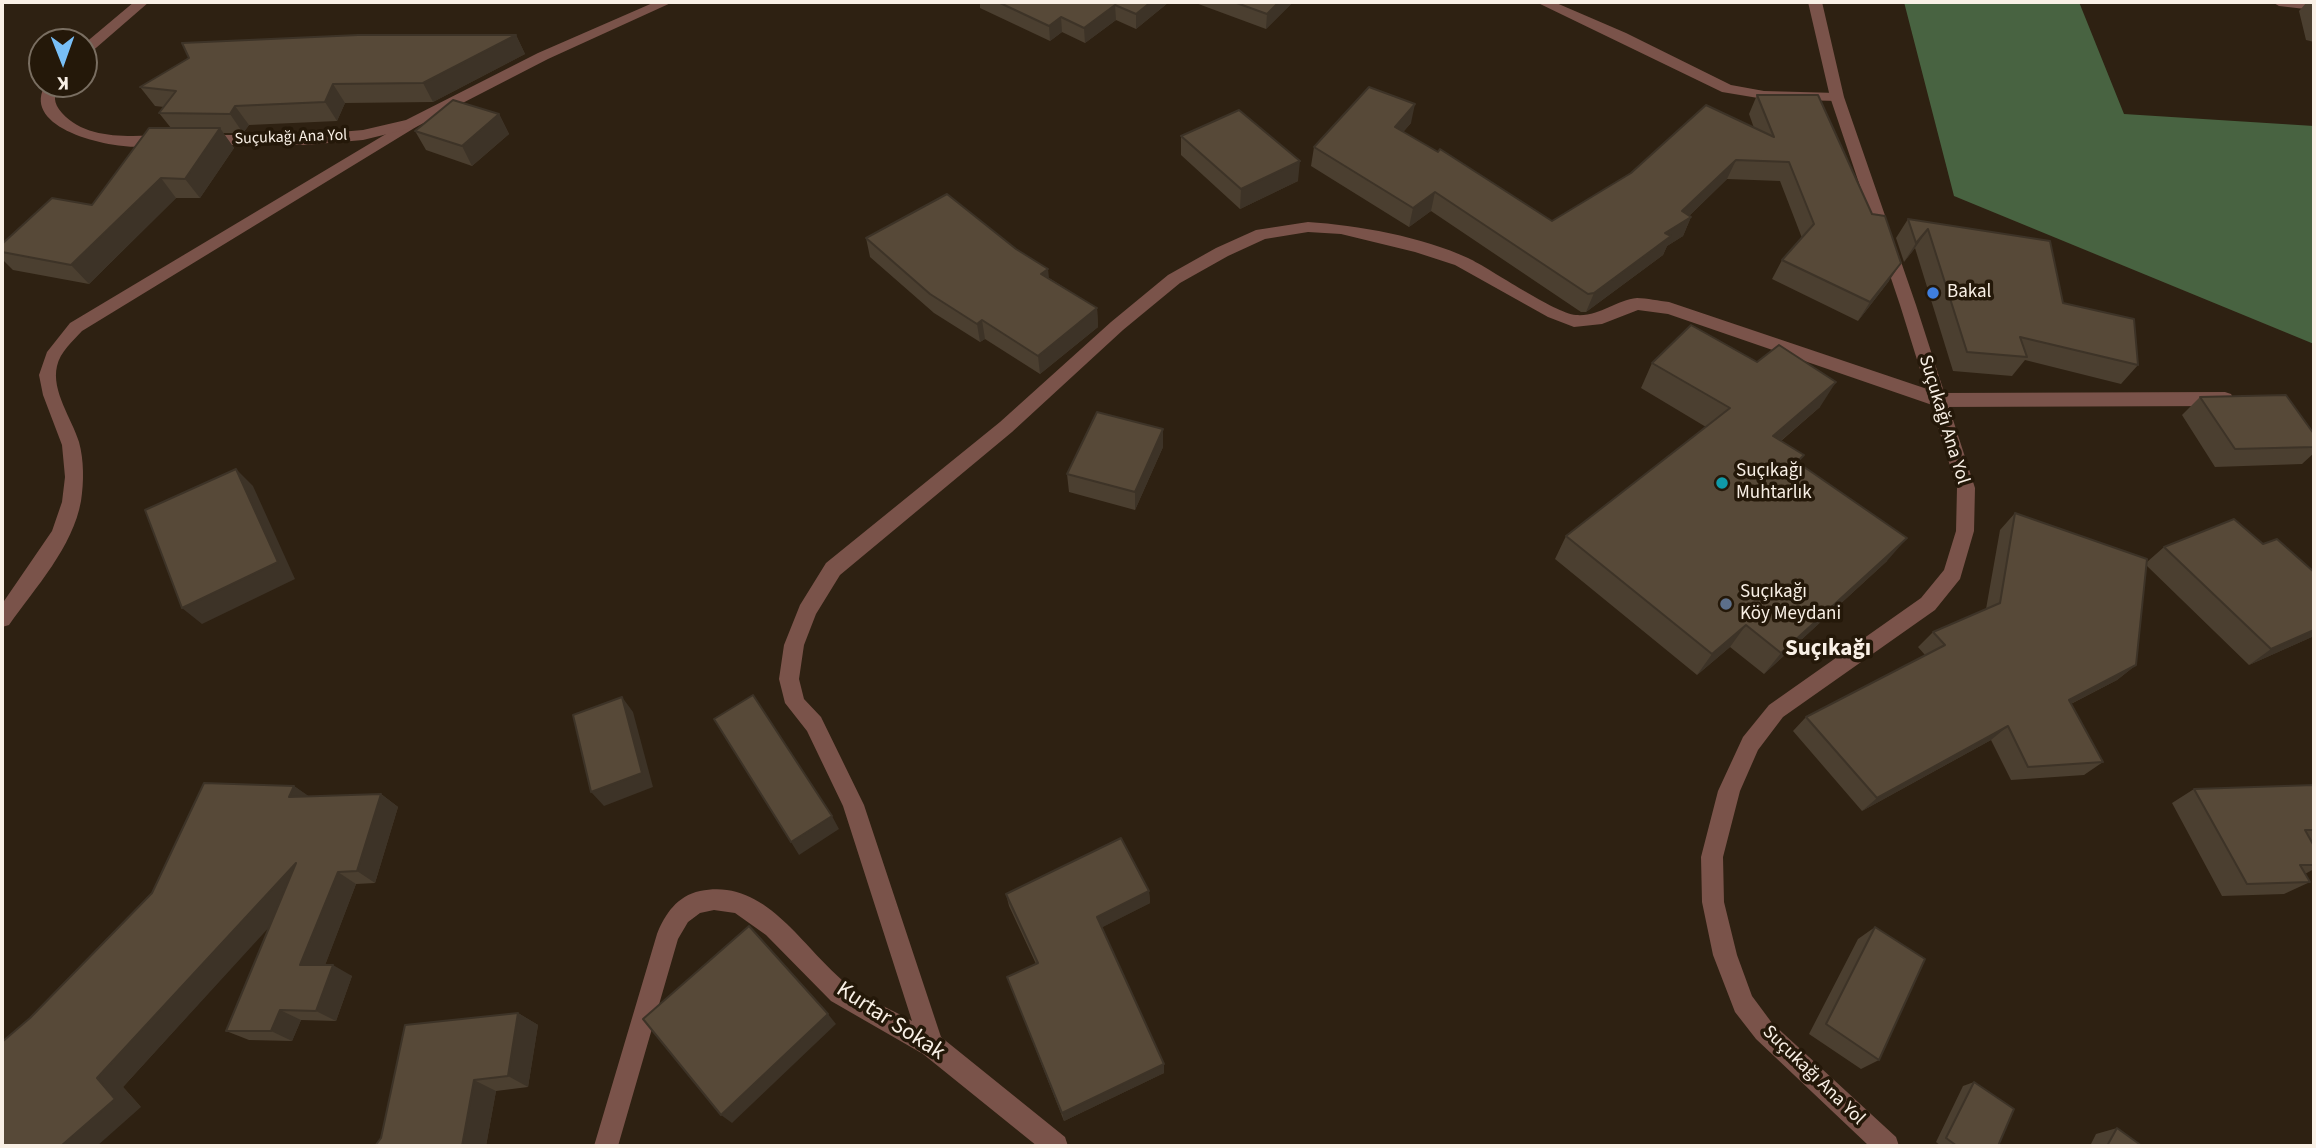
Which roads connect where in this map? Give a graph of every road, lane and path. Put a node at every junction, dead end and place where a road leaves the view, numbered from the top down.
1 (142, 2) edge
2 (666, 2) edge
3 (1543, 2) edge
4 (1815, 2) edge
5 (2279, 2) edge
6 (2314, 6) edge
7 (98, 39) edge
8 (1837, 97) junction
9 (47, 98) edge
10 (411, 124) junction
11 (2241, 399) edge
12 (1938, 400) junction
13 (2, 619) edge
14 (932, 1045) junction
15 (606, 1146) edge
16 (1056, 1146) edge
17 (1887, 1146) edge

1 - 7 street
2 - 10 street, Suçukağı Ana Yol
3 - 8 street
4 - 8 street, Suçukağı Ana Yol
5 - 6 street
8 - 12 street, Suçukağı Ana Yol
9 - 10 street, Suçukağı Ana Yol
10 - 13 street
11 - 12 street
12 - 14 street
12 - 17 street, Suçukağı Ana Yol
14 - 15 street, Kurtar Sokak
14 - 16 street, Kurtar Sokak

